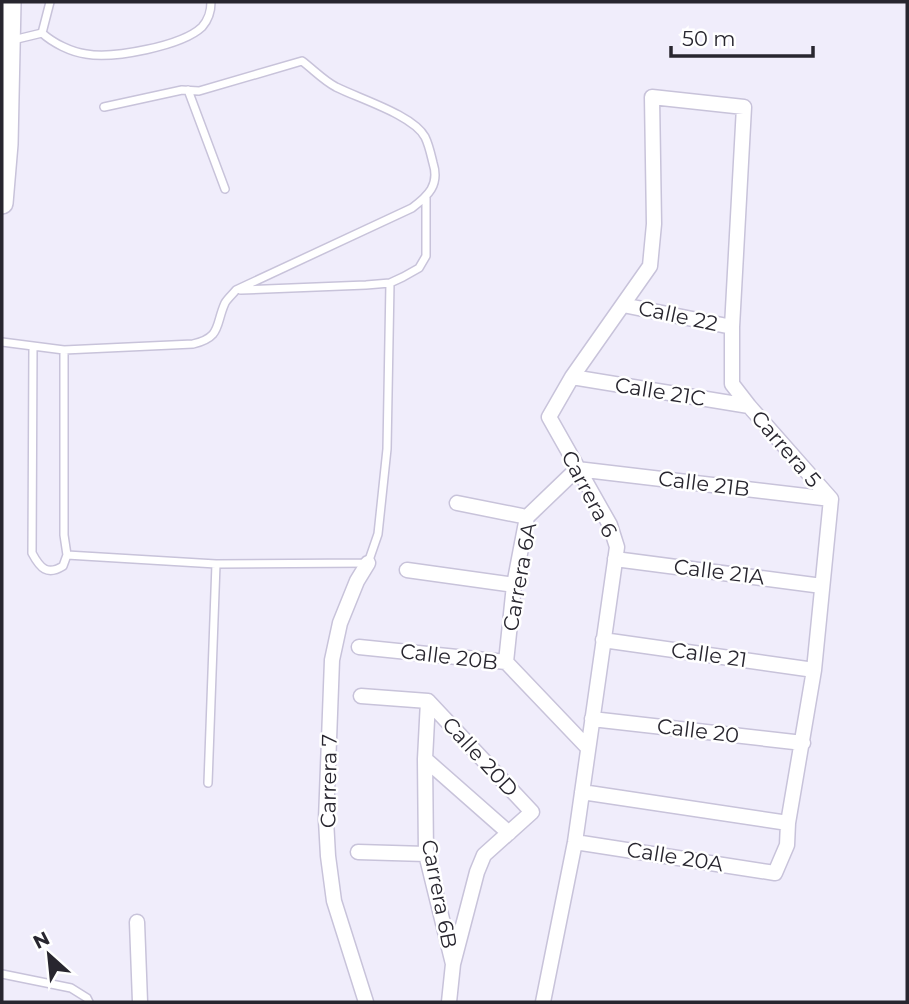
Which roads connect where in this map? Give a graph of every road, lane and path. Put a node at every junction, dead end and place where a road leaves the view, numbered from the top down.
1 (50, 2) edge
2 (211, 2) edge
3 (8, 18) edge
4 (42, 33) junction
5 (188, 90) junction
6 (104, 107) dead end
7 (744, 107) joint
8 (225, 189) dead end
9 (426, 198) junction
10 (2, 203) edge
11 (390, 283) junction
12 (236, 290) junction
13 (623, 305) junction
14 (732, 327) junction
15 (2, 342) edge
16 (33, 346) junction
17 (64, 350) junction
18 (572, 377) junction
19 (748, 406) junction
20 (577, 469) junction
21 (831, 499) junction
22 (457, 503) dead end
23 (527, 517) junction
24 (67, 555) junction
25 (615, 559) junction
26 (368, 563) junction
27 (216, 564) junction
28 (407, 570) dead end
29 (514, 585) junction
30 (822, 586) junction
31 (603, 640) junction
32 (359, 647) dead end
33 (506, 662) junction
34 (814, 670) junction
35 (361, 696) dead end
36 (428, 701) junction
37 (592, 719) junction
38 (803, 743) junction
39 (588, 748) junction
40 (425, 759) junction
41 (208, 783) dead end
42 (582, 792) junction
43 (788, 823) junction
44 (509, 833) junction
45 (575, 842) junction
46 (358, 852) dead end
47 (426, 854) junction
48 (775, 873) joint
49 (138, 922) dead end
50 (453, 964) junction
51 (2, 974) edge
52 (89, 1002) edge
53 (140, 1002) edge
54 (366, 1002) edge
55 (449, 1002) edge
56 (543, 1002) edge

1 - 4 lane
2 - 4 lane
3 - 4 lane
3 - 10 main road
5 - 6 lane
5 - 8 lane
5 - 9 lane
7 - 13 street, Carrera 6
7 - 14 street, Carrera 5
9 - 11 lane
9 - 12 lane
11 - 12 lane
11 - 26 lane
12 - 17 lane
13 - 14 street, Calle 22
13 - 18 street, Carrera 6
14 - 19 street, Carrera 5
15 - 16 lane
16 - 17 lane
16 - 24 lane
17 - 24 lane
18 - 19 street, Calle 21C
18 - 20 street, Carrera 6
19 - 21 street, Carrera 5
20 - 21 street, Calle 21B
20 - 23 street, Carrera 6A
20 - 25 street, Carrera 6
21 - 30 street, Carrera 5
22 - 23 street
23 - 29 street, Carrera 6A
24 - 27 lane
25 - 30 street, Calle 21A
25 - 31 street, Carrera 6
26 - 27 lane
26 - 54 street, Carrera 7
27 - 41 lane
28 - 29 street
29 - 33 street, Carrera 6A
30 - 34 street, Carrera 5
31 - 34 street, Calle 21
31 - 37 street, Carrera 6
32 - 33 street, Calle 20B
33 - 39 street, Calle 20B
34 - 38 street, Carrera 5
35 - 36 street
36 - 40 street, Carrera 6B
36 - 44 street, Calle 20D
37 - 38 street, Calle 20
37 - 39 street, Carrera 6
38 - 43 street, Carrera 5
39 - 42 street, Carrera 6
40 - 44 street
40 - 47 street, Carrera 6B
42 - 43 street
42 - 45 street, Carrera 6
43 - 48 street, Carrera 5
44 - 50 street
45 - 48 street, Calle 20A
45 - 56 street, Carrera 6
46 - 47 street
47 - 50 street, Carrera 6B
49 - 53 street
50 - 55 street, Carrera 6B
51 - 52 lane

